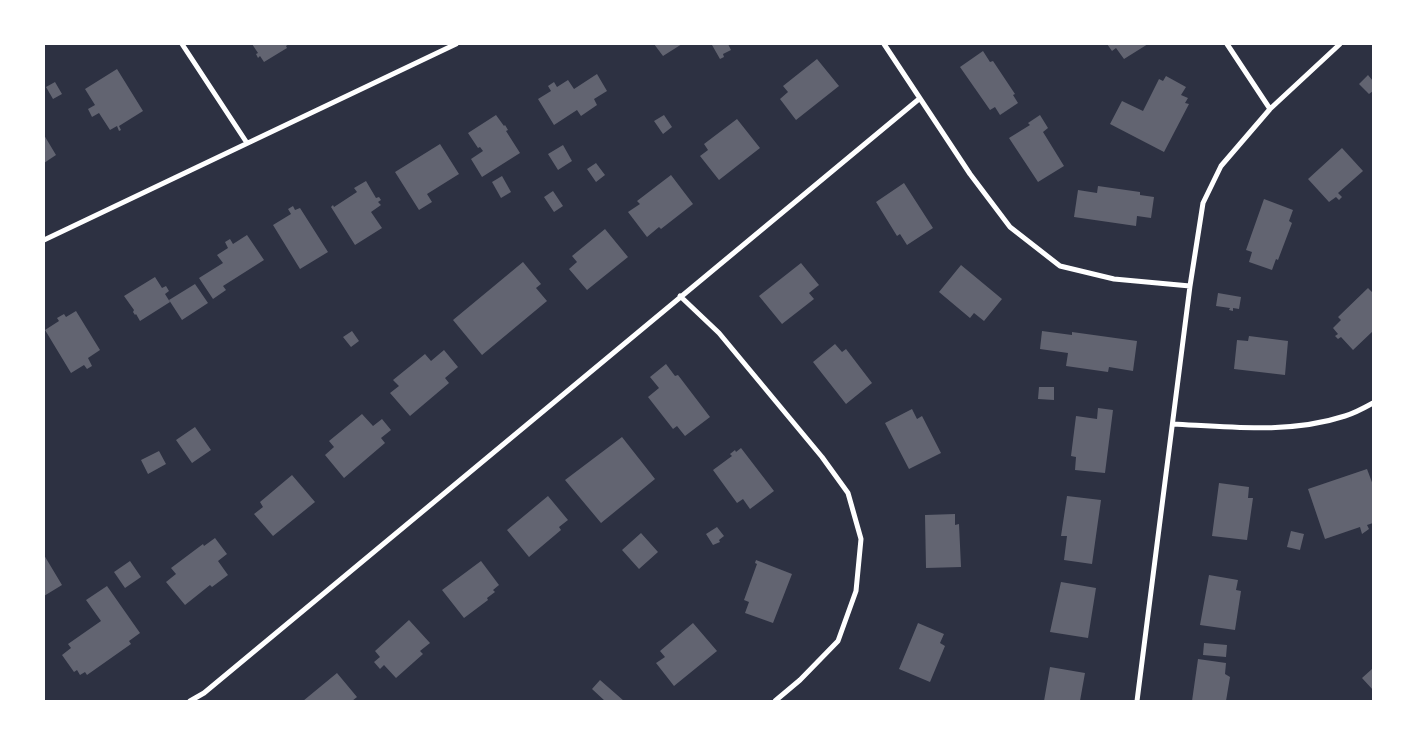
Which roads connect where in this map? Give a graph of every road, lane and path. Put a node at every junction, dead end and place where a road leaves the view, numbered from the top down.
1 (182, 44) edge
2 (456, 44) edge
3 (884, 44) edge
4 (1227, 44) edge
5 (1340, 44) edge
6 (920, 98) junction
7 (1270, 109) junction
8 (247, 143) junction
9 (44, 240) edge
10 (1190, 286) junction
11 (680, 296) junction
12 (1373, 403) edge
13 (1173, 424) junction
14 (190, 701) edge
15 (775, 701) edge
16 (1137, 701) edge

1 - 8 street
2 - 8 street
3 - 6 street
4 - 7 street
5 - 7 street
6 - 10 street
6 - 11 street
7 - 10 street
8 - 9 street
10 - 13 street
11 - 14 street
11 - 15 street
12 - 13 street
13 - 16 street

